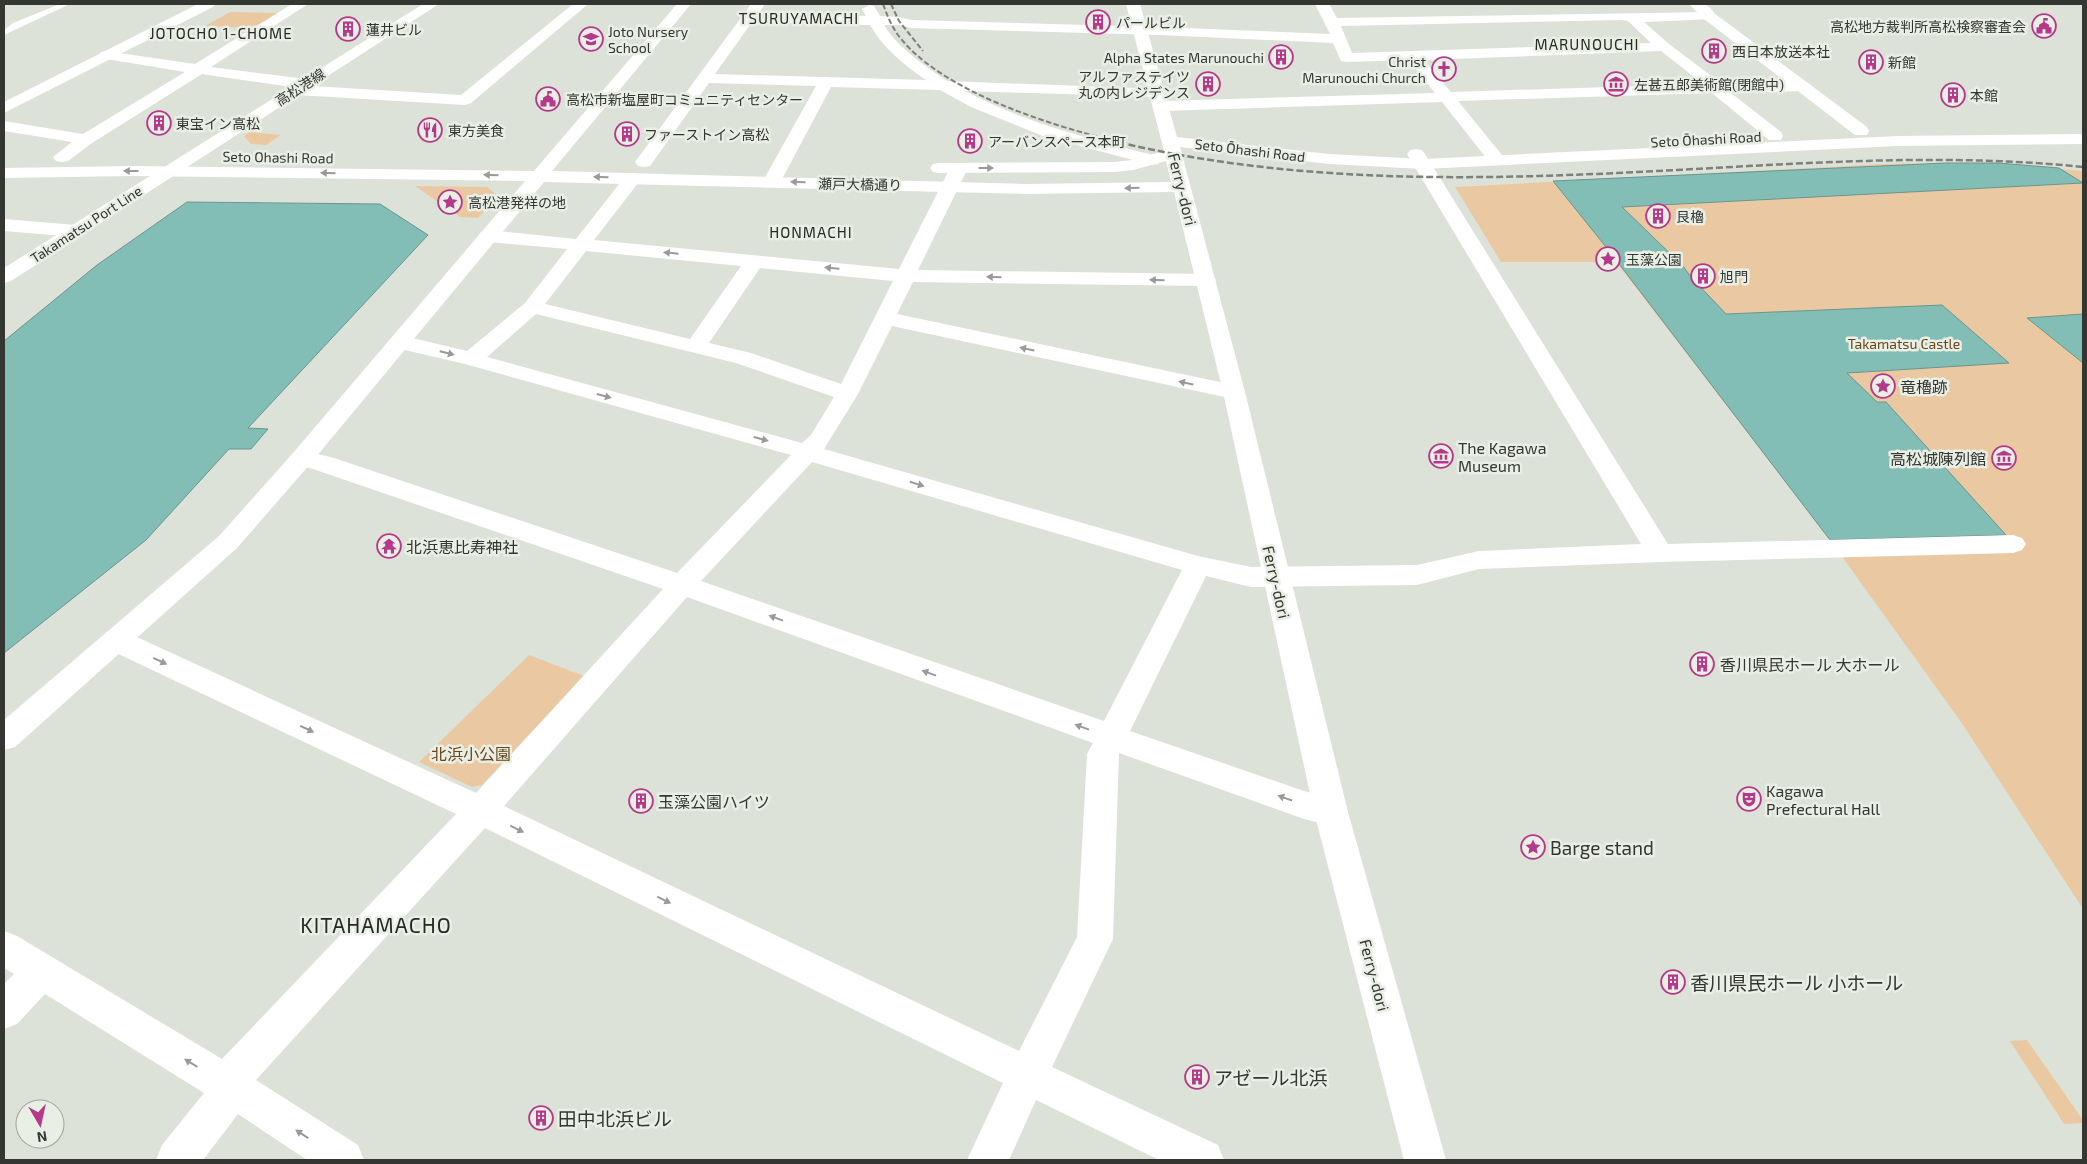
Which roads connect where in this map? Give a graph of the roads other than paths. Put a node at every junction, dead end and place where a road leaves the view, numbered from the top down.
1 (66, 4) edge
2 (208, 4) edge
3 (301, 4) edge
4 (432, 4) edge
5 (581, 4) edge
6 (684, 4) edge
7 (758, 4) edge
8 (868, 4) edge
9 (1133, 4) edge
10 (1322, 4) edge
11 (1696, 4) edge
12 (1709, 16) junction
13 (748, 18) junction
14 (1632, 18) junction
15 (875, 21) junction
16 (1332, 22) junction
17 (1140, 31) junction
18 (4, 33) edge
19 (1339, 39) junction
20 (1664, 47) junction
21 (106, 55) junction
22 (1413, 56) junction
23 (198, 70) junction
24 (704, 78) junction
25 (826, 81) junction
26 (942, 85) junction
27 (1801, 86) junction
28 (301, 87) junction
29 (1718, 89) junction
30 (1447, 97) junction
31 (1159, 99) junction
32 (4, 108) edge
33 (4, 126) edge
34 (1861, 131) junction
35 (2083, 131) edge
36 (1775, 136) junction
37 (86, 139) junction
38 (2083, 139) edge
39 (1172, 147) junction
40 (1492, 155) junction
41 (193, 156) junction
42 (62, 157) junction
43 (4, 158) edge
44 (516, 159) dead end
45 (1419, 159) junction
46 (577, 160) dead end
47 (1152, 160) junction
48 (664, 162) dead end
49 (542, 165) junction
50 (760, 165) dead end
51 (797, 166) dead end
52 (635, 167) junction
53 (926, 168) dead end
54 (169, 172) junction
55 (4, 173) edge
56 (775, 174) junction
57 (956, 177) junction
58 (1181, 187) junction
59 (4, 224) edge
60 (76, 231) junction
61 (488, 236) junction
62 (581, 245) junction
63 (754, 262) junction
64 (906, 276) junction
65 (4, 277) edge
66 (1206, 280) junction
67 (532, 307) junction
68 (886, 318) junction
69 (400, 342) junction
70 (697, 345) junction
71 (471, 359) junction
72 (1234, 392) junction
73 (847, 394) junction
74 (806, 452) junction
75 (302, 458) junction
76 (2013, 544) dead end
77 (1660, 554) junction
78 (1198, 566) junction
79 (1276, 578) junction
80 (682, 585) junction
81 (116, 640) junction
82 (4, 738) edge
83 (1110, 738) junction
84 (480, 811) junction
85 (1331, 812) junction
86 (4, 948) edge
87 (41, 972) junction
88 (4, 1011) edge
89 (1027, 1076) junction
90 (229, 1086) junction
91 (177, 1160) edge
92 (343, 1160) edge
93 (988, 1160) edge
94 (1203, 1160) edge
95 (1425, 1160) edge

1 - 18 lane
2 - 21 street
3 - 23 street
4 - 28 street, 高松港線
5 - 28 street
6 - 49 street
7 - 13 street
8 - 15 street
9 - 17 street, Ferry-dori
10 - 16 street
11 - 12 street
12 - 14 street
12 - 27 street
13 - 15 street
13 - 24 street
14 - 16 street
14 - 20 street
15 - 17 street
15 - 26 street
16 - 19 street
17 - 19 street
17 - 31 street, Ferry-dori
19 - 22 street
20 - 22 street
20 - 29 street
21 - 23 street
21 - 32 street
22 - 30 street
23 - 28 street
23 - 37 street
24 - 25 street
24 - 52 street
25 - 26 street
25 - 56 street
26 - 31 street
26 - 47 street
27 - 29 street
27 - 34 street
28 - 41 street, 高松港線
29 - 30 street
29 - 36 street
30 - 31 street
30 - 40 street
31 - 39 street, Ferry-dori
33 - 37 street
34 - 35 street, Seto Ōhashi Road
34 - 36 street, Seto Ōhashi Road
36 - 40 street, Seto Ōhashi Road
37 - 42 street
38 - 40 street, Seto Ōhashi Road
39 - 45 street, Seto Ōhashi Road
39 - 47 street, 瀬戸大橋通り
39 - 58 street, Ferry-dori
40 - 45 street, Seto Ōhashi Road
41 - 42 street, Seto Ohashi Road
41 - 44 street, Seto Ohashi Road
41 - 54 street, 高松港線
42 - 43 street, Seto Ohashi Road
45 - 77 street
46 - 49 street
57 -> 47 street, 瀬戸大橋通り
48 - 52 street, 瀬戸大橋通り
52 -> 49 street, 瀬戸大橋通り
49 -> 54 street, Seto Ohashi Road
49 - 61 street
50 - 56 street, 瀬戸大橋通り
51 - 56 street, 瀬戸大橋通り
52 - 56 street, 瀬戸大橋通り
52 - 62 street
53 - 57 street, 瀬戸大橋通り
54 -> 55 street, Seto Ohashi Road
54 - 60 street, Takamatsu Port Line
57 -> 56 street, 瀬戸大橋通り
58 -> 57 street, 瀬戸大橋通り
57 - 64 street
58 - 66 street, Ferry-dori
59 - 60 street
60 - 65 street, Takamatsu Port Line
61 - 62 street
61 - 69 street
63 -> 62 street
62 - 67 street
64 -> 63 street
63 - 70 street
66 -> 64 street
64 - 68 street
66 - 72 street, Ferry-dori
67 - 70 street
67 - 71 street
72 -> 68 street
68 - 73 street
69 -> 71 street
69 - 75 street
70 - 73 street
71 -> 74 street
72 - 79 street, Ferry-dori
73 - 74 street
74 -> 78 street
74 - 80 street
75 - 80 street
75 - 81 street
76 - 77 street
77 - 79 street
78 - 79 street
78 - 83 street
79 - 85 street, Ferry-dori
83 -> 80 street
80 - 84 street
81 - 82 street
81 -> 84 street
85 -> 83 street
83 - 89 street
84 -> 89 street
84 - 90 street
85 - 95 street, Ferry-dori
86 - 87 street
87 - 88 street
90 -> 87 street
89 - 93 street
89 - 94 street
90 - 91 street
92 -> 90 street

